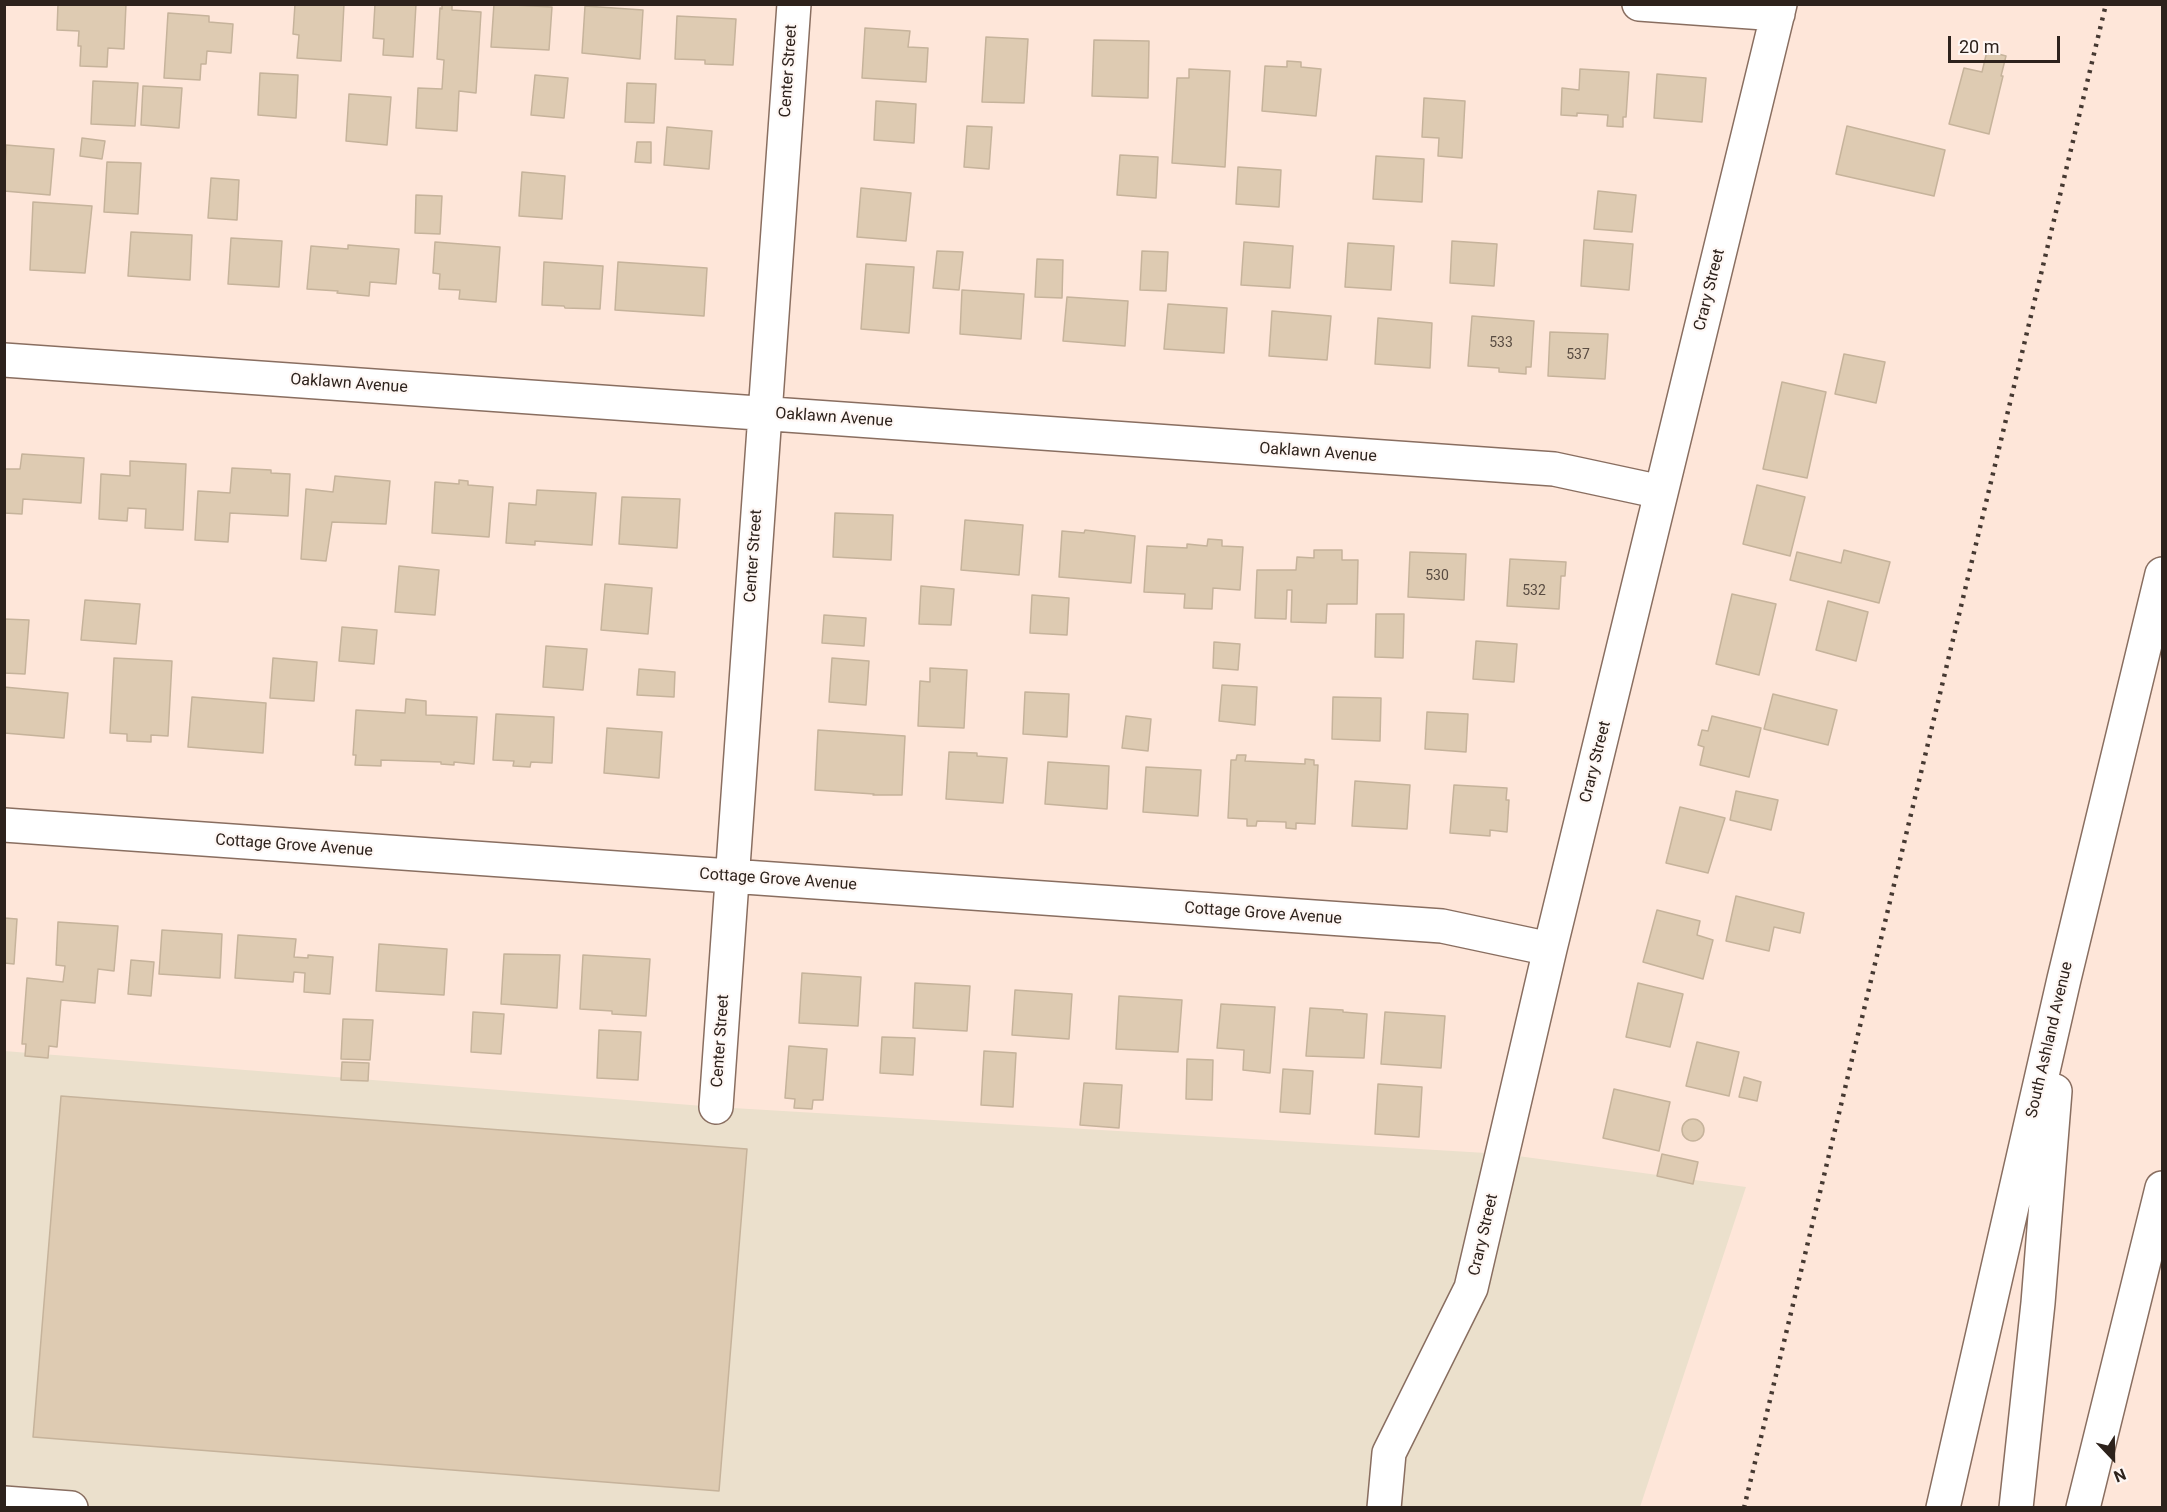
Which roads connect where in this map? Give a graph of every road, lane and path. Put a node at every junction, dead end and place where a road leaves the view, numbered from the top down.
1 (794, 4) edge
2 (1639, 4) edge
3 (1779, 9) edge
4 (4, 360) edge
5 (764, 414) junction
6 (1661, 492) junction
7 (2163, 574) edge
8 (4, 825) edge
9 (732, 876) junction
10 (1550, 949) junction
11 (2064, 979) junction
12 (716, 1107) dead end
13 (2163, 1188) edge
14 (4, 1503) edge
15 (71, 1508) edge
16 (1384, 1508) edge
17 (1943, 1508) edge
18 (2016, 1508) edge
19 (2083, 1508) edge

1 - 5 street, Center Street
2 - 3 street
3 - 6 street, Crary Street
4 - 5 street, Oaklawn Avenue
5 - 6 street, Oaklawn Avenue
5 - 9 street, Center Street
6 - 10 street, Crary Street
7 - 11 street, South Ashland Avenue
8 - 9 street, Cottage Grove Avenue
9 - 10 street, Cottage Grove Avenue
9 - 12 street, Center Street
10 - 16 street, Crary Street
11 - 17 street, South Ashland Avenue
11 - 18 street
13 - 19 street
14 - 15 street

